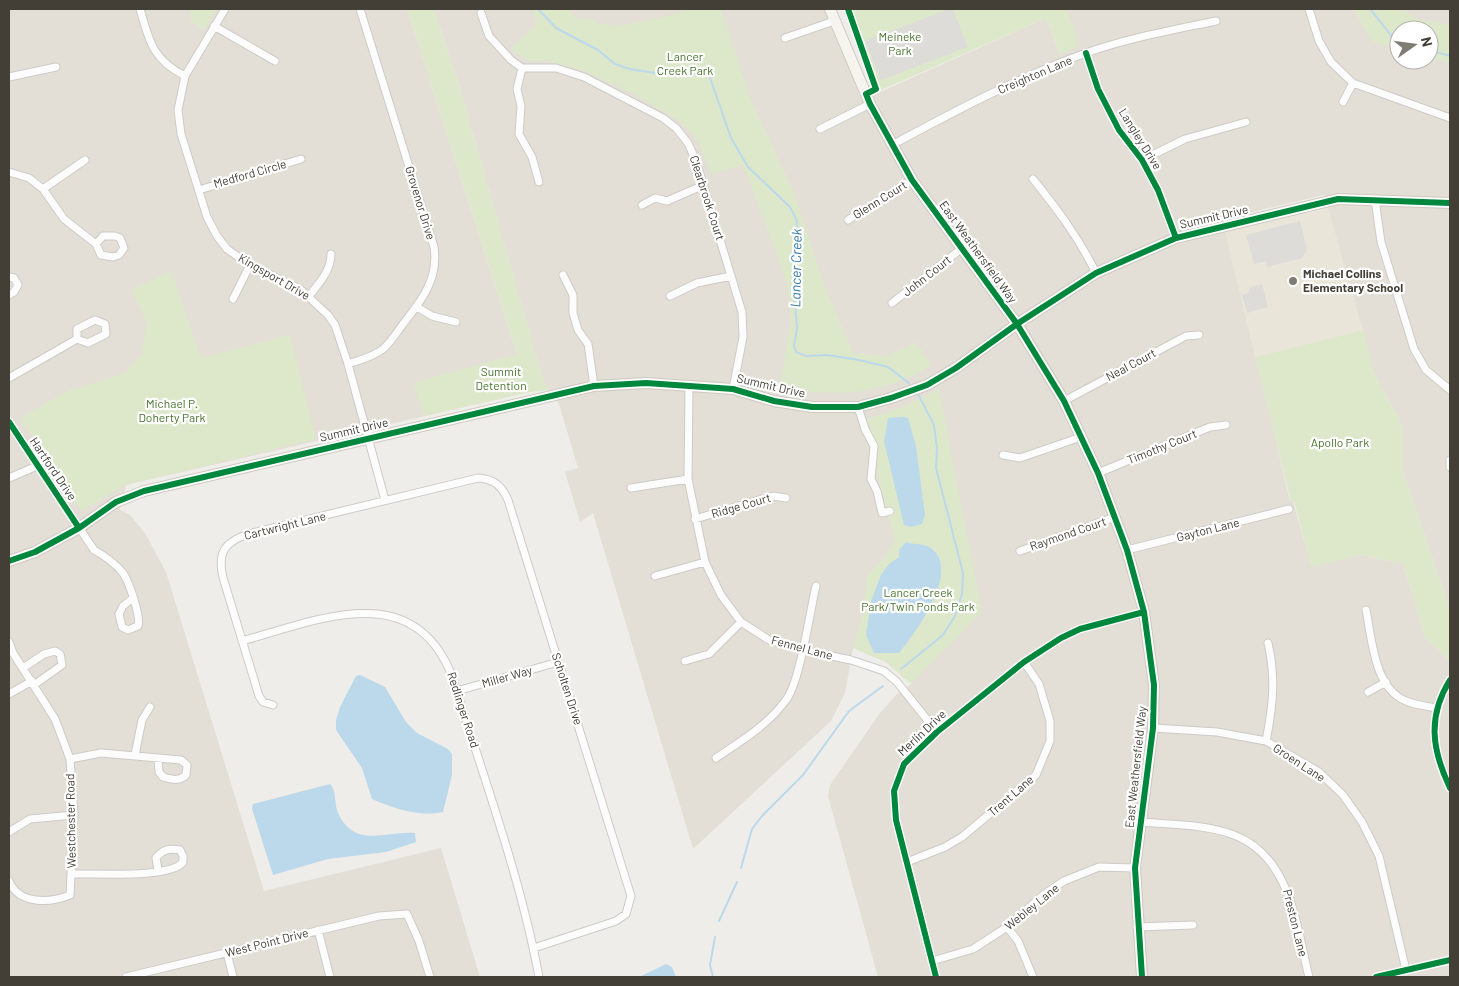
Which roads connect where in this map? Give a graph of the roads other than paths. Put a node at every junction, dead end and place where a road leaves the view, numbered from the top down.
1 (140, 9) edge
2 (225, 9) edge
3 (360, 9) edge
4 (830, 9) edge
5 (1309, 9) edge
6 (481, 13) dead end
7 (834, 21) junction
8 (1216, 21) dead end
9 (214, 26) junction
10 (785, 38) dead end
11 (1086, 53) junction
12 (275, 61) dead end
13 (56, 67) dead end
14 (522, 68) junction
15 (185, 76) junction
16 (9, 78) edge
17 (1353, 83) junction
18 (1343, 102) dead end
19 (870, 104) junction
20 (1450, 118) edge
21 (1246, 122) dead end
22 (820, 129) dead end
23 (892, 145) junction
24 (301, 159) dead end
25 (85, 160) dead end
26 (1142, 160) junction
27 (9, 172) edge
28 (1033, 179) dead end
29 (912, 180) junction
30 (539, 182) dead end
31 (704, 185) junction
32 (43, 189) junction
33 (198, 190) junction
34 (1375, 200) junction
35 (1450, 203) edge
36 (642, 204) dead end
37 (848, 220) dead end
38 (1176, 238) junction
39 (96, 244) dead end
40 (961, 249) junction
41 (331, 254) dead end
42 (250, 265) junction
43 (1096, 274) junction
44 (563, 275) dead end
45 (9, 276) edge
46 (731, 276) junction
47 (9, 294) edge
48 (309, 296) junction
49 (670, 296) dead end
50 (233, 299) dead end
51 (892, 303) dead end
52 (417, 306) junction
53 (456, 322) dead end
54 (1017, 324) junction
55 (1199, 335) dead end
56 (77, 339) dead end
57 (348, 364) junction
58 (9, 378) edge
59 (594, 386) junction
60 (689, 386) junction
61 (734, 389) junction
62 (1450, 390) edge
63 (1064, 402) junction
64 (858, 407) junction
65 (9, 422) edge
66 (1226, 425) dead end
67 (1081, 437) junction
68 (368, 438) junction
69 (1002, 455) dead end
70 (1450, 460) edge
71 (37, 466) junction
72 (1450, 467) edge
73 (1098, 473) junction
74 (9, 478) edge
75 (688, 479) junction
76 (630, 488) dead end
77 (786, 498) dead end
78 (385, 500) junction
79 (1289, 510) dead end
80 (890, 511) dead end
81 (1116, 517) junction
82 (695, 519) junction
83 (79, 528) junction
84 (1020, 550) dead end
85 (1127, 550) junction
86 (9, 561) edge
87 (705, 562) junction
88 (655, 576) dead end
89 (816, 586) dead end
90 (133, 598) dead end
91 (1366, 610) dead end
92 (1144, 612) junction
93 (741, 622) junction
94 (242, 640) junction
95 (9, 642) edge
96 (1268, 643) dead end
97 (802, 650) junction
98 (685, 661) dead end
99 (558, 662) junction
100 (1024, 662) junction
101 (23, 668) junction
102 (1450, 680) edge
103 (1386, 682) junction
104 (33, 683) junction
105 (457, 691) junction
106 (1368, 692) dead end
107 (9, 694) edge
108 (273, 705) dead end
109 (150, 707) dead end
110 (1436, 708) junction
111 (1154, 728) junction
112 (937, 732) junction
113 (1266, 741) junction
114 (135, 755) junction
115 (716, 758) dead end
116 (70, 759) junction
117 (158, 759) dead end
118 (1450, 788) edge
119 (74, 815) junction
120 (1142, 822) junction
121 (9, 832) edge
122 (907, 862) junction
123 (1136, 868) junction
124 (158, 870) dead end
125 (72, 874) junction
126 (9, 881) edge
127 (1193, 925) dead end
128 (1007, 927) junction
129 (1137, 927) junction
130 (318, 930) junction
131 (534, 948) junction
132 (227, 953) junction
133 (1450, 960) edge
134 (932, 961) junction
135 (1406, 970) junction
136 (126, 977) edge
137 (233, 977) edge
138 (330, 977) edge
139 (430, 977) edge
140 (539, 977) edge
141 (936, 977) edge
142 (1033, 977) edge
143 (1142, 977) edge
144 (1309, 977) edge
145 (1376, 977) edge

1 - 15 street
2 - 9 street, Kingsport Drive
3 - 52 street, Grovenor Drive
4 - 7 street, East Weathersfield Way
5 - 17 street
6 - 14 street
7 - 10 street
7 - 19 street, East Weathersfield Way
8 - 11 street, Creighton Lane
9 - 12 street
9 - 15 street, Kingsport Drive
11 - 23 street, Creighton Lane
11 - 26 street, Langley Drive
13 - 16 street
14 - 30 street
14 - 31 street, Clearbrook Court
15 - 33 street, Kingsport Drive
17 - 18 street
17 - 20 street
19 - 22 street
19 - 23 street, East Weathersfield Way
21 - 26 street
23 - 29 street, East Weathersfield Way
24 - 33 street, Medford Circle
25 - 32 street
26 - 38 street, Langley Drive
27 - 32 street
28 - 43 street
29 - 37 street, Glenn Court
29 - 40 street, East Weathersfield Way
31 - 36 street
31 - 46 street, Clearbrook Court
32 - 39 street
33 - 42 street, Kingsport Drive
34 - 35 street, Summit Drive
34 - 38 street, Summit Drive
34 - 62 street
38 - 43 street, Summit Drive
40 - 51 street, John Court
40 - 54 street, East Weathersfield Way
41 - 48 street
42 - 48 street, Kingsport Drive
42 - 50 street
43 - 54 street, Summit Drive
44 - 59 street
45 - 47 street
46 - 49 street
46 - 61 street, Clearbrook Court
48 - 57 street, Kingsport Drive
52 - 53 street
52 - 57 street, Grovenor Drive
54 - 63 street, East Weathersfield Way
54 - 64 street, Summit Drive
55 - 63 street, Neal Court
56 - 58 street
57 - 68 street, Kingsport Drive
59 - 60 street, Summit Drive
59 - 68 street, Summit Drive
60 - 61 street, Summit Drive
60 - 75 street, Fennel Lane
61 - 64 street, Summit Drive
63 - 67 street, East Weathersfield Way
64 - 80 street
65 - 71 street, Hartford Drive
66 - 73 street, Timothy Court
67 - 69 street
67 - 73 street, East Weathersfield Way
68 - 78 street, Kingsport Drive
68 - 83 street, Summit Drive
70 - 72 street
71 - 74 street
71 - 83 street, Hartford Drive
73 - 81 street, East Weathersfield Way
75 - 76 street
75 - 82 street, Fennel Lane
77 - 82 street, Ridge Court
78 - 94 street, Cartwright Lane
78 - 99 street, Scholten Drive
79 - 85 street, Gayton Lane
81 - 84 street, Raymond Court
81 - 85 street, East Weathersfield Way
82 - 87 street, Fennel Lane
83 - 86 street, Summit Drive
83 - 90 street, Hartford Drive
85 - 92 street, East Weathersfield Way
87 - 88 street
87 - 93 street, Fennel Lane
89 - 97 street
91 - 103 street
92 - 100 street, Merlin Drive
92 - 111 street, East Weathersfield Way
93 - 97 street, Fennel Lane
93 - 98 street
94 - 105 street, Redlinger Road
94 - 108 street, Cartwright Lane
95 - 101 street, Westchester Road
96 - 113 street
97 - 112 street, Fennel Lane
97 - 115 street
99 - 105 street, Miller Way
99 - 131 street, Scholten Drive
100 - 112 street, Merlin Drive
100 - 122 street, Trent Lane
101 - 104 street, Westchester Road
101 - 104 street
102 - 110 street
103 - 106 street
103 - 110 street
104 - 107 street
104 - 116 street, Westchester Road
105 - 131 street, Redlinger Road
109 - 114 street
110 - 118 street
111 - 113 street, Groen Lane
111 - 120 street, East Weathersfield Way
112 - 122 street, Merlin Drive
113 - 135 street, Groen Lane
114 - 116 street
114 - 117 street
116 - 119 street, Westchester Road
119 - 121 street
119 - 125 street, Westchester Road
120 - 123 street, East Weathersfield Way
120 - 144 street, Preston Lane
122 - 134 street, Merlin Drive
123 - 128 street, Webley Lane
123 - 129 street, East Weathersfield Way
124 - 125 street
125 - 126 street, Westchester Road
127 - 129 street
128 - 134 street, Webley Lane
128 - 142 street
129 - 143 street, East Weathersfield Way
130 - 132 street, West Point Drive
130 - 138 street
130 - 139 street, West Point Drive
131 - 140 street, Redlinger Road
132 - 136 street, West Point Drive
132 - 137 street
133 - 135 street
134 - 141 street, Merlin Drive
135 - 145 street

